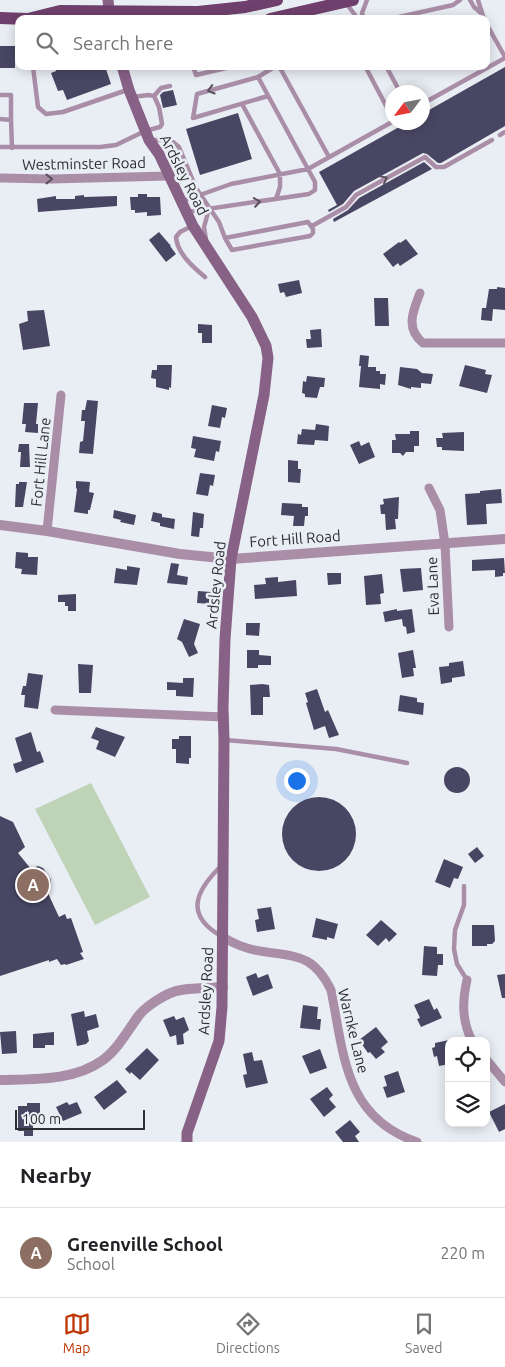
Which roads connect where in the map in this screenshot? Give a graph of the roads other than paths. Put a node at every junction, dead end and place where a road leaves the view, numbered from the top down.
1 (277, 0) edge
2 (367, 0) edge
3 (460, 0) edge
4 (470, 0) edge
5 (478, 0) edge
6 (348, 1) edge
7 (109, 10) edge
8 (481, 13) joint
9 (44, 15) edge
10 (286, 15) edge
11 (356, 15) edge
12 (363, 15) edge
13 (408, 15) edge
14 (0, 18) edge
15 (15, 19) edge
16 (490, 30) edge
17 (505, 58) edge
18 (490, 66) edge
19 (33, 70) edge
20 (123, 70) edge
21 (194, 70) edge
22 (218, 70) edge
23 (270, 70) edge
24 (279, 70) edge
25 (367, 70) edge
26 (388, 70) edge
27 (483, 70) edge
28 (258, 77) junction
29 (396, 85) edge
30 (170, 86) dead end
31 (130, 94) junction
32 (0, 95) edge
33 (154, 96) junction
34 (268, 96) junction
35 (430, 100) edge
36 (242, 104) junction
37 (385, 104) edge
38 (0, 120) edge
39 (11, 120) junction
40 (385, 126) edge
41 (505, 132) edge
42 (147, 135) junction
43 (500, 135) dead end
44 (492, 140) dead end
45 (0, 148) edge
46 (12, 148) junction
47 (329, 157) junction
48 (308, 169) junction
49 (280, 174) junction
50 (168, 176) junction
51 (0, 178) edge
52 (201, 195) junction
53 (276, 199) junction
54 (183, 207) junction
55 (209, 209) junction
56 (193, 226) junction
57 (312, 226) junction
58 (225, 238) junction
59 (208, 250) junction
60 (205, 277) dead end
61 (420, 292) dead end
62 (505, 343) edge
63 (61, 395) dead end
64 (429, 488) dead end
65 (0, 525) edge
66 (47, 531) junction
67 (505, 539) edge
68 (445, 544) junction
69 (231, 559) junction
70 (449, 627) dead end
71 (55, 710) dead end
72 (224, 717) junction
73 (224, 740) junction
74 (407, 763) dead end
75 (223, 864) junction
76 (464, 886) dead end
77 (223, 937) junction
78 (466, 980) joint
79 (223, 987) junction
80 (470, 1037) edge
81 (490, 1064) edge
82 (0, 1080) edge
83 (505, 1082) edge
84 (187, 1142) edge
85 (416, 1142) edge

1 - 7 main road
2 - 12 lane
3 - 13 lane
4 - 8 lane
5 - 8 lane
6 - 10 main road
6 - 11 lane
7 - 9 main road
14 - 15 main road
16 - 17 lane
17 - 18 lane
19 - 31 lane
20 - 31 main road, Ardsley Road
21 - 22 lane
23 - 28 lane
24 - 47 lane
25 - 37 lane
26 - 29 lane
27 - 35 lane
28 - 34 lane
28 -> 36 lane
30 - 33 lane
31 - 33 lane
31 - 42 main road, Ardsley Road
32 - 39 lane
33 - 42 lane
34 - 36 lane
34 - 48 lane
36 - 49 lane
38 - 39 lane
39 - 46 lane
40 - 47 lane
41 - 43 lane
42 - 46 lane
42 - 50 main road, Ardsley Road
42 - 52 lane
57 -> 44 lane
45 - 46 lane
47 - 48 lane
48 - 49 lane
48 - 53 lane
49 - 52 lane
49 - 53 lane
51 -> 50 street, Westminster Road
50 - 54 main road, Ardsley Road
52 - 54 lane
52 - 55 lane
55 -> 53 lane
54 - 55 lane
54 - 56 main road, Ardsley Road
55 - 58 lane
55 - 59 lane
56 - 59 main road, Ardsley Road
56 - 60 lane
57 - 58 lane
57 - 58 lane
59 - 69 main road, Ardsley Road
61 - 62 street
63 - 66 street, Fort Hill Lane
64 - 68 street, Eva Lane
65 - 66 street, Fort Hill Road
66 - 69 street, Fort Hill Road
67 - 68 street, Fort Hill Road
68 - 69 street, Fort Hill Road
68 - 70 street, Eva Lane
69 - 72 main road, Ardsley Road
71 - 72 street
72 - 73 main road, Ardsley Road
73 - 74 lane
73 - 75 main road, Ardsley Road
75 - 77 main road, Ardsley Road
75 - 77 lane
76 - 78 lane
77 - 79 main road, Ardsley Road
77 - 85 street, Warnke Lane
78 - 80 street
79 - 82 street
79 - 84 main road, Ardsley Road
81 - 83 street

